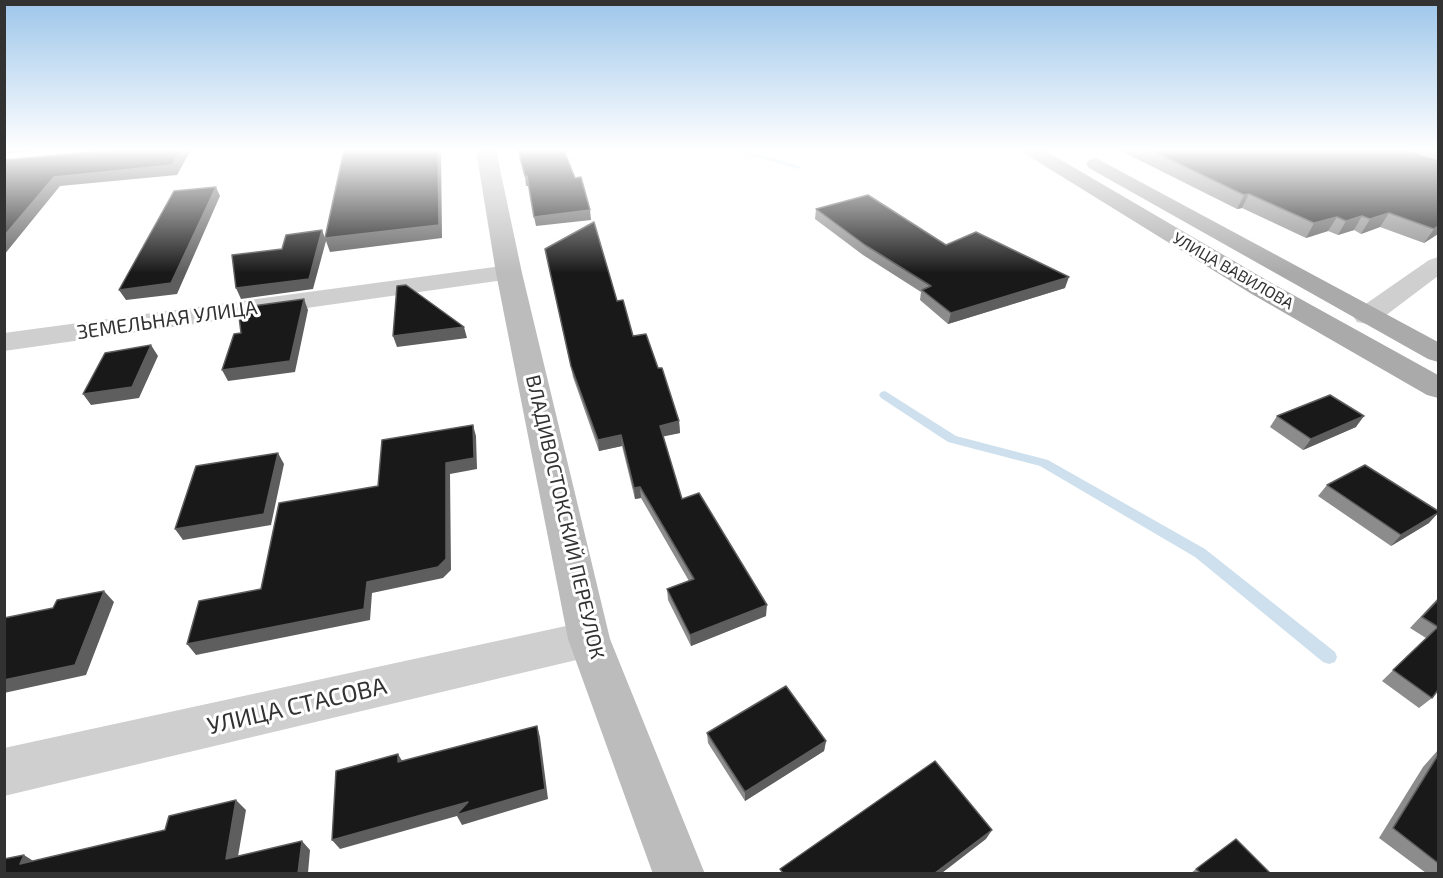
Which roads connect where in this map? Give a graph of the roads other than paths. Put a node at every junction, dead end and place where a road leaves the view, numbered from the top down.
1 (494, 191) edge
2 (1098, 191) edge
3 (1144, 191) edge
4 (1438, 265) edge
5 (509, 273) junction
6 (1366, 316) junction
7 (4, 342) edge
8 (1438, 353) edge
9 (1438, 388) edge
10 (589, 639) junction
11 (4, 772) edge
12 (679, 873) edge

1 - 5 street, ВЛАДИВОСТОКСКИЙ ПЕРЕУЛОК
2 - 9 main road, УЛИЦА ВАВИЛОВА
3 - 6 main road, УЛИЦА ВАВИЛОВА
4 - 6 street
5 - 7 street, ЗЕМЕЛЬНАЯ УЛИЦА
5 - 10 street, ВЛАДИВОСТОКСКИЙ ПЕРЕУЛОК
6 - 8 main road, УЛИЦА ВАВИЛОВА
10 - 11 street, УЛИЦА СТАСОВА
10 - 12 street, ВЛАДИВОСТОКСКИЙ ПЕРЕУЛОК

